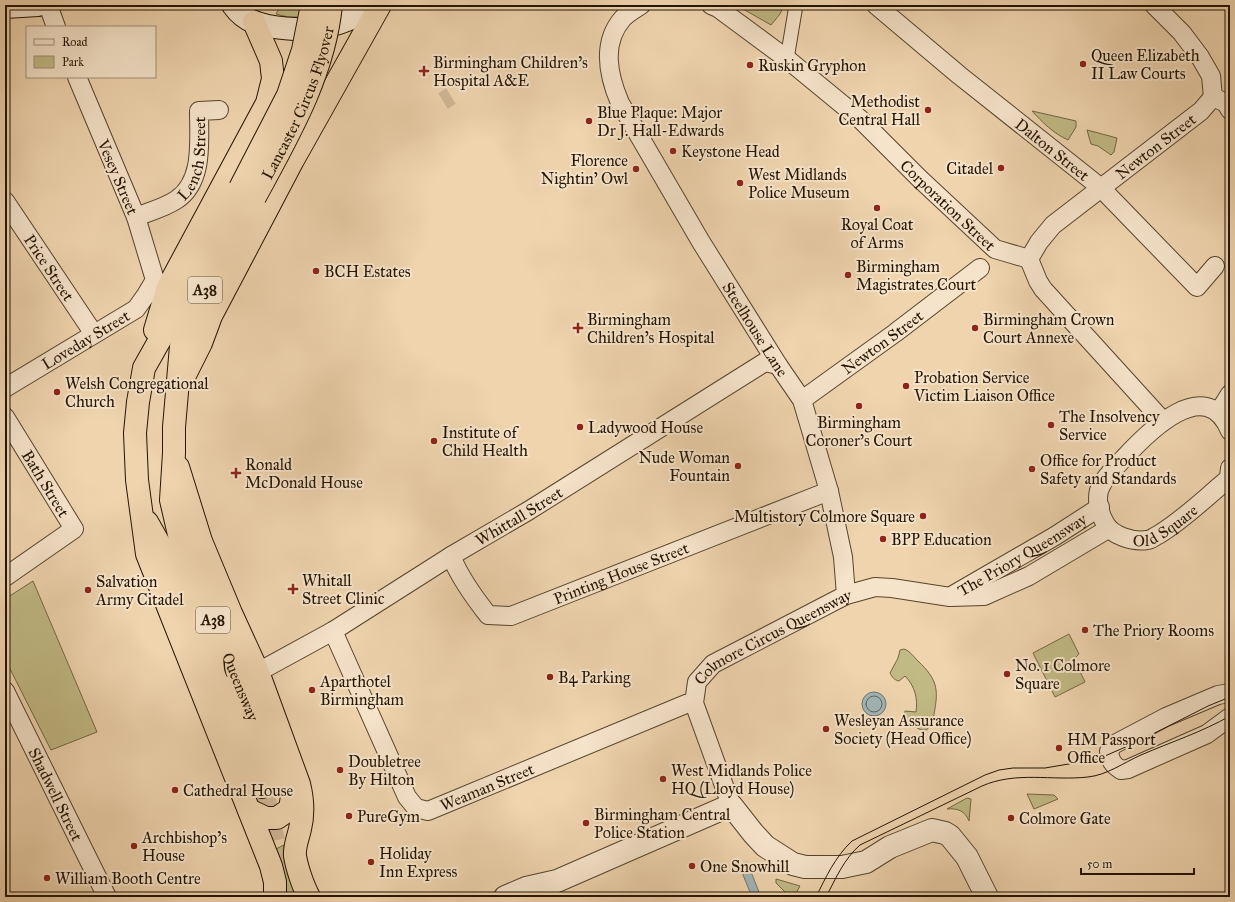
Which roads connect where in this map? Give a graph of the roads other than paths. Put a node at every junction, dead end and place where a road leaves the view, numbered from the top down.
1 (38, 5) edge
2 (48, 5) edge
3 (312, 5) edge
4 (331, 5) edge
5 (374, 5) edge
6 (380, 5) edge
7 (640, 5) edge
8 (711, 5) edge
9 (796, 5) edge
10 (876, 5) edge
11 (1154, 5) edge
12 (232, 6) edge
13 (5, 7) edge
14 (1166, 12) edge
15 (254, 22) junction
16 (56, 26) edge
17 (787, 59) junction
18 (77, 78) edge
19 (1213, 97) junction
20 (219, 110) dead end
21 (1230, 110) edge
22 (1100, 187) junction
23 (248, 192) junction
24 (5, 202) edge
25 (136, 217) junction
26 (1029, 259) junction
27 (1215, 266) dead end
28 (980, 268) dead end
29 (155, 280) joint
30 (94, 334) junction
31 (778, 365) junction
32 (144, 368) junction
33 (5, 388) edge
34 (176, 391) junction
35 (1230, 394) edge
36 (802, 400) junction
37 (1218, 413) junction
38 (5, 417) edge
39 (1163, 421) junction
40 (1230, 431) edge
41 (174, 452) junction
42 (1228, 483) edge
43 (823, 493) junction
44 (1100, 507) junction
45 (142, 512) junction
46 (1108, 529) junction
47 (451, 556) junction
48 (5, 576) edge
49 (846, 595) junction
50 (950, 597) junction
51 (333, 631) junction
52 (258, 672) junction
53 (5, 692) edge
54 (1230, 693) edge
55 (694, 702) junction
56 (1230, 717) edge
57 (290, 760) junction
58 (732, 805) junction
59 (249, 810) junction
60 (106, 897) edge
61 (275, 897) edge
62 (309, 897) edge
63 (505, 897) edge
64 (988, 897) edge

1 - 13 street
2 - 16 street
3 - 23 highway, Lancaster Circus Flyover / A38, bridge
4 - 23 highway, Lancaster Circus Flyover / A38, bridge
5 - 15 street
6 - 34 highway
7 - 31 street, Steelhouse Lane
8 - 17 street, Corporation Street
9 - 17 street
10 - 22 street, Dalton Street
11 - 14 street
12 - 15 street
14 - 19 street
15 - 32 highway
17 - 26 street, Corporation Street
18 - 25 street, Vesey Street
19 - 21 street
19 - 22 street, Newton Street
20 - 25 street, Lench Street
22 - 26 street, Newton Street
22 - 27 street, Dalton Street
23 - 32 highway, A38
23 - 34 highway, A38
24 - 30 street, Price Street
25 - 29 street, Vesey Street
26 - 39 street
28 - 36 street, Newton Street
29 - 30 street, Loveday Street
30 - 33 street, Loveday Street
31 - 36 street, Steelhouse Lane
31 - 47 street, Whittall Street
32 - 45 highway, A38
34 - 41 highway, A38
35 - 37 street
36 - 43 street, Steelhouse Lane
37 - 39 street, Old Square
37 - 40 street
38 - 48 street, Bath Street
39 - 44 street, Old Square
41 - 45 highway, Queensway / A38
41 - 52 highway
42 - 46 street, Old Square
43 - 47 street, Printing House Street
43 - 49 street, Steelhouse Lane
44 - 46 street, Old Square
44 - 50 street, The Priory Queensway
45 - 59 highway
46 - 50 street, The Priory Queensway
47 - 51 street, Whittall Street
49 - 50 street, Colmore Circus Queensway
49 - 55 street, Colmore Circus Queensway
51 - 52 street, Whittall Street
51 - 55 street, Weaman Street
52 - 57 highway
53 - 60 street, Shadwell Street
54 - 56 street
55 - 58 street, Colmore Circus Queensway
57 - 59 highway
57 - 62 highway
58 - 63 street
58 - 64 street, Colmore Circus Queensway
59 - 61 highway

